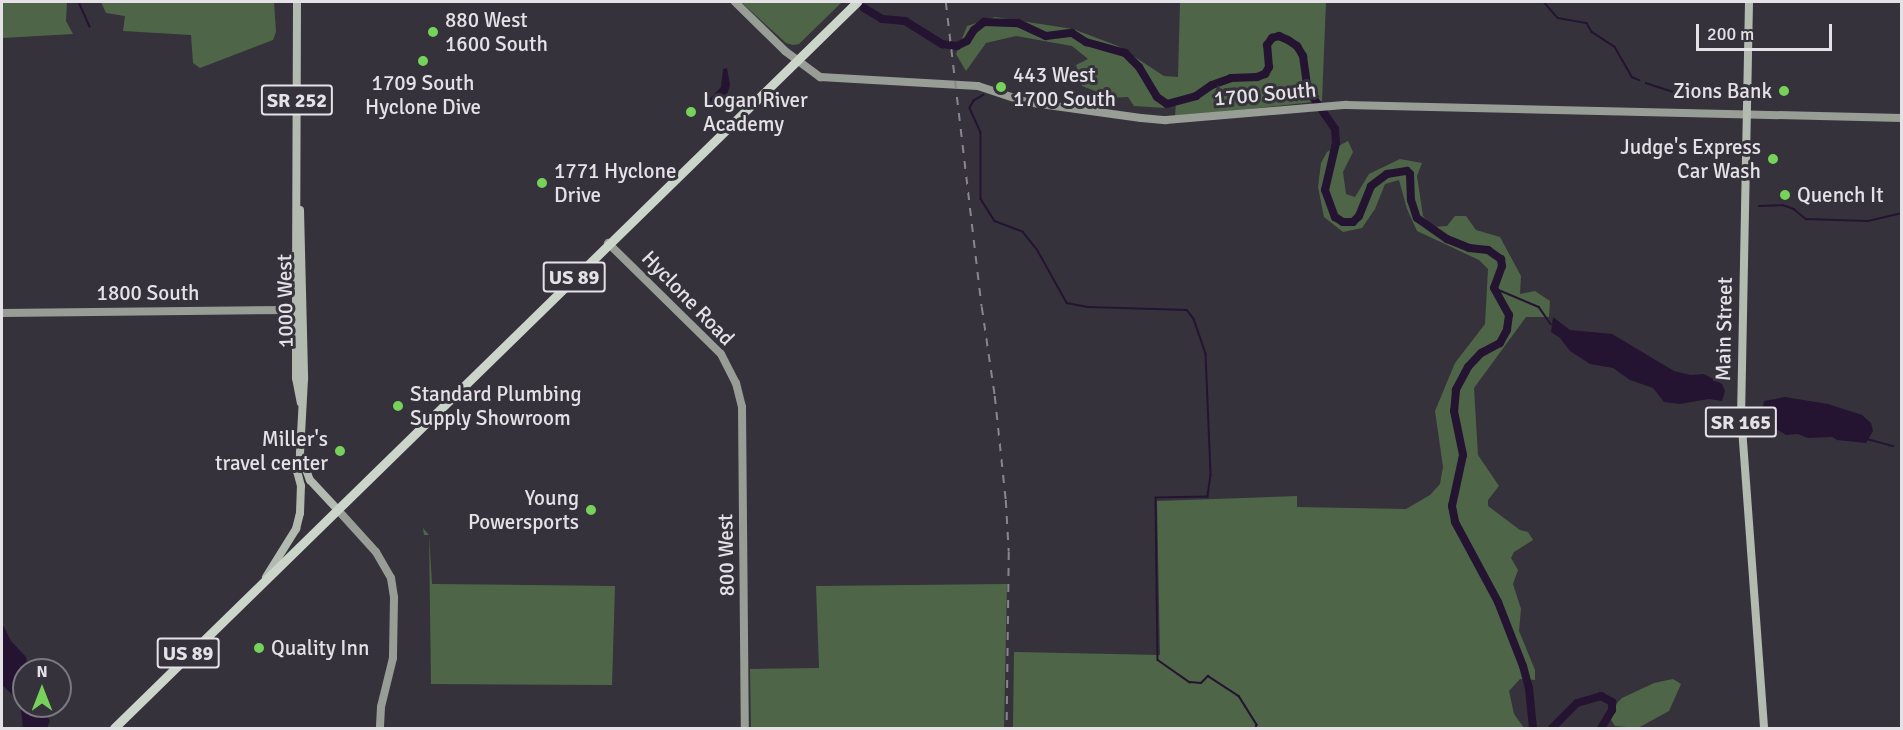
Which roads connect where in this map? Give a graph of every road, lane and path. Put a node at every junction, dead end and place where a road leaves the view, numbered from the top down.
1 (297, 2) edge
2 (735, 2) edge
3 (857, 2) edge
4 (1749, 2) edge
5 (796, 61) junction
6 (1745, 115) junction
7 (1902, 118) edge
8 (298, 198) junction
9 (608, 243) junction
10 (299, 310) junction
11 (2, 312) edge
12 (736, 382) joint
13 (301, 403) junction
14 (300, 453) junction
15 (337, 509) junction
16 (265, 578) junction
17 (114, 729) edge
18 (380, 729) edge
19 (745, 729) edge
20 (1764, 729) edge

1 - 8 main road, 1000 West / SR 252
2 - 5 street, 1700 South
3 - 5 highway, US 89
4 - 6 main road, Main Street / SR 165
5 - 6 street, 1700 South
5 - 9 highway, US 89
6 - 7 street, 1700 South
6 - 20 main road, Main Street / SR 165
8 - 10 main road, 1000 West / SR 252
8 - 10 main road, 1000 West / SR 252
9 - 12 street, Hyclone Road
9 - 15 highway, US 89
10 - 11 street, 1800 South
10 - 13 main road, 1000 West / SR 252
10 - 13 main road, 1000 West / SR 252
12 - 19 street, 800 West
13 - 14 main road, 1000 West / SR 252
14 - 15 main road, 1000 West / SR 252
14 - 16 main road
15 - 16 highway, US 89
15 - 18 street, 1000 West
16 - 17 highway, US 89

